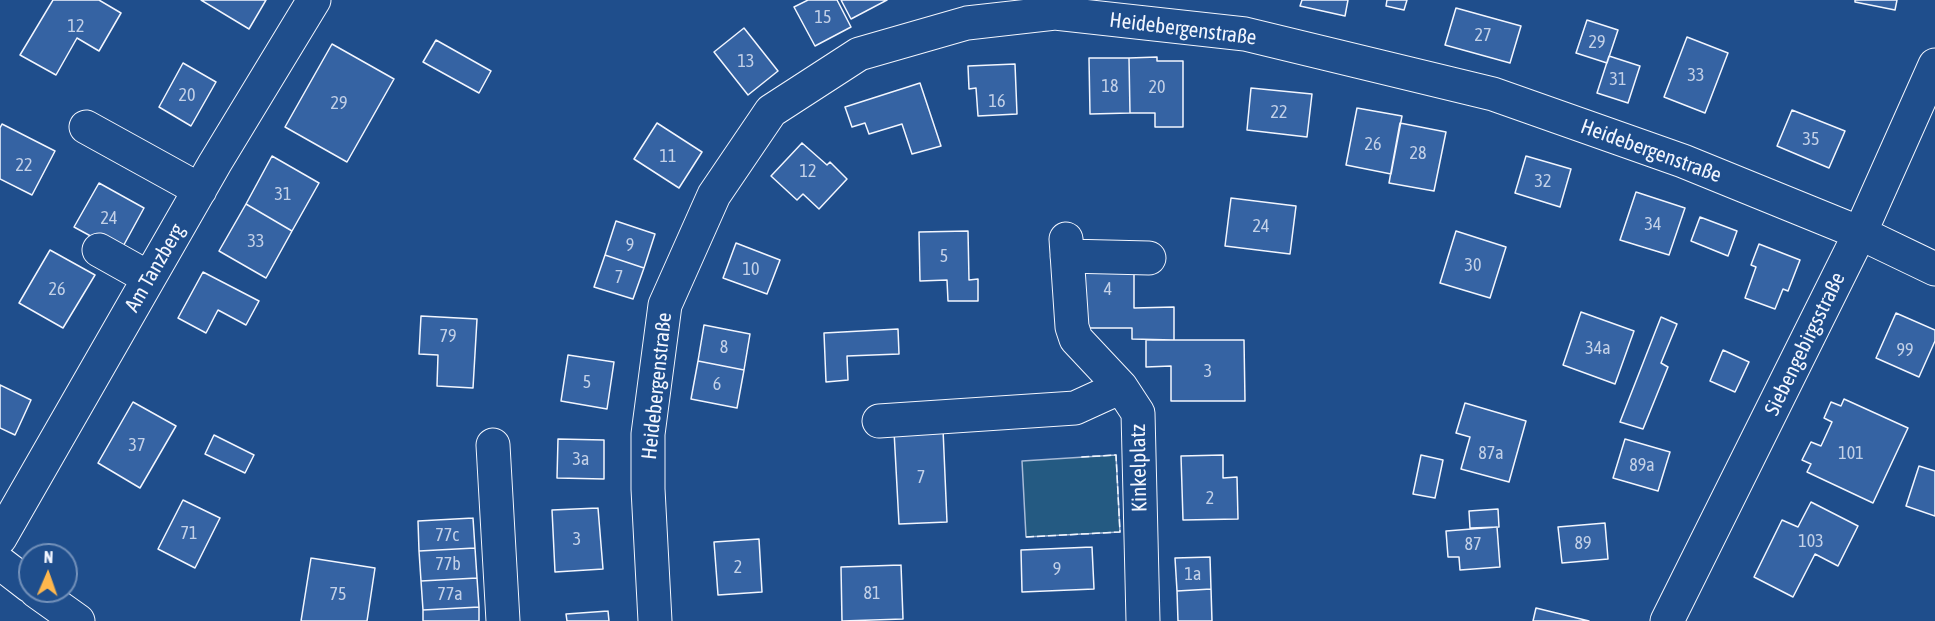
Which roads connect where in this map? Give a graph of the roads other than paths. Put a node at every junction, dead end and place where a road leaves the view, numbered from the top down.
1 (314, 0) edge
2 (1935, 64) edge
3 (86, 127) dead end
4 (200, 190) junction
5 (1860, 233) junction
6 (99, 250) dead end
7 (1149, 258) dead end
8 (1935, 269) edge
9 (149, 278) junction
10 (1120, 387) junction
11 (879, 421) dead end
12 (493, 445) dead end
13 (0, 538) edge
14 (0, 563) edge
15 (18, 577) edge
16 (53, 603) edge
17 (78, 621) edge
18 (503, 621) edge
19 (655, 621) edge
20 (1143, 621) edge
21 (1667, 621) edge

1 - 4 street, Am Tanzberg
2 - 5 street, Siebengebirgsstraße
3 - 4 street
4 - 9 street, Am Tanzberg
5 - 8 street, Heidebergenstraße
5 - 19 street, Heidebergenstraße
5 - 21 street, Siebengebirgsstraße
6 - 9 street
7 - 10 street, Kinkelplatz
9 - 13 street, Am Tanzberg
10 - 11 street
10 - 20 street, Kinkelplatz
12 - 18 street
14 - 15 street
16 - 17 street

